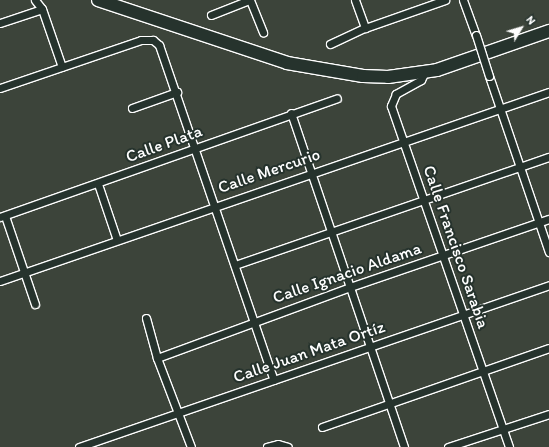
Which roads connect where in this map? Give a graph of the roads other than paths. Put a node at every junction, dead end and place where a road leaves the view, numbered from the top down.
1 (35, 0) edge
2 (98, 0) edge
3 (249, 0) edge
4 (355, 0) edge
5 (445, 0) edge
6 (463, 0) edge
7 (42, 9) junction
8 (211, 14) dead end
9 (0, 23) edge
10 (549, 25) edge
11 (365, 28) junction
12 (263, 32) dead end
13 (546, 34) edge
14 (330, 44) dead end
15 (62, 67) junction
16 (425, 72) junction
17 (0, 88) edge
18 (177, 92) junction
19 (549, 92) edge
20 (337, 98) dead end
21 (132, 108) dead end
22 (500, 108) junction
23 (291, 113) junction
24 (403, 140) junction
25 (196, 149) junction
26 (549, 157) edge
27 (520, 166) junction
28 (311, 173) junction
29 (98, 184) junction
30 (424, 199) junction
31 (215, 206) junction
32 (2, 216) edge
33 (549, 219) edge
34 (539, 223) junction
35 (331, 231) junction
36 (117, 240) junction
37 (549, 252) edge
38 (443, 255) junction
39 (235, 265) junction
40 (24, 273) junction
41 (0, 281) edge
42 (549, 285) edge
43 (350, 287) junction
44 (35, 304) dead end
45 (464, 314) junction
46 (146, 318) dead end
47 (254, 322) junction
48 (370, 347) junction
49 (549, 348) edge
50 (157, 358) junction
51 (483, 371) junction
52 (274, 380) junction
53 (389, 403) junction
54 (178, 413) junction
55 (549, 414) edge
56 (322, 427) dead end
57 (503, 428) junction
58 (79, 447) edge
59 (190, 447) edge
60 (267, 447) edge
61 (288, 447) edge
62 (404, 447) edge
63 (448, 447) edge
64 (509, 447) edge

1 - 7 street
2 - 16 main road
3 - 8 street
3 - 12 street
4 - 11 street
5 - 11 street
6 - 22 street, bridge
7 - 9 street
7 - 15 street
10 - 13 street
11 - 14 street
13 - 16 main road
15 - 17 street
15 - 18 street
16 - 24 street, Calle Francisco Sarabia
18 - 21 street
18 - 25 street
19 - 22 street, Calle Mercurio
20 - 23 street, Calle Plata
22 - 24 street, Calle Mercurio
22 - 27 street
23 - 25 street, Calle Plata
23 - 28 street
24 - 28 street, Calle Mercurio
24 - 30 street, Calle Francisco Sarabia
25 - 29 street, Calle Plata
25 - 31 street
26 - 27 street
27 - 30 street
27 - 34 street
28 - 31 street, Calle Mercurio
28 - 35 street
29 - 32 street, Calle Plata
29 - 36 street
30 - 35 street
30 - 38 street, Calle Francisco Sarabia
31 - 36 street, Calle Mercurio
31 - 39 street
32 - 40 street
33 - 34 street, Calle Ignacio Aldama
34 - 37 street
34 - 38 street, Calle Ignacio Aldama
35 - 39 street
35 - 43 street
36 - 40 street, Calle Mercurio
38 - 43 street, Calle Ignacio Aldama
38 - 45 street, Calle Francisco Sarabia
39 - 47 street
40 - 41 street, Calle Mercurio
40 - 44 street
42 - 45 street, Calle Juan Mata Ortíz
43 - 47 street, Calle Ignacio Aldama
43 - 48 street
45 - 48 street, Calle Juan Mata Ortíz
45 - 51 street, Calle Francisco Sarabia
46 - 50 street
47 - 50 street, Calle Ignacio Aldama
47 - 52 street
48 - 52 street, Calle Juan Mata Ortíz
48 - 53 street
49 - 51 street
50 - 54 street
51 - 53 street
51 - 57 street, Calle Francisco Sarabia
52 - 54 street, Calle Juan Mata Ortíz
53 - 56 street
53 - 62 street
54 - 58 street, Calle Juan Mata Ortíz
54 - 59 street
55 - 57 street
57 - 63 street
57 - 64 street, Calle Francisco Sarabia
60 - 61 street

